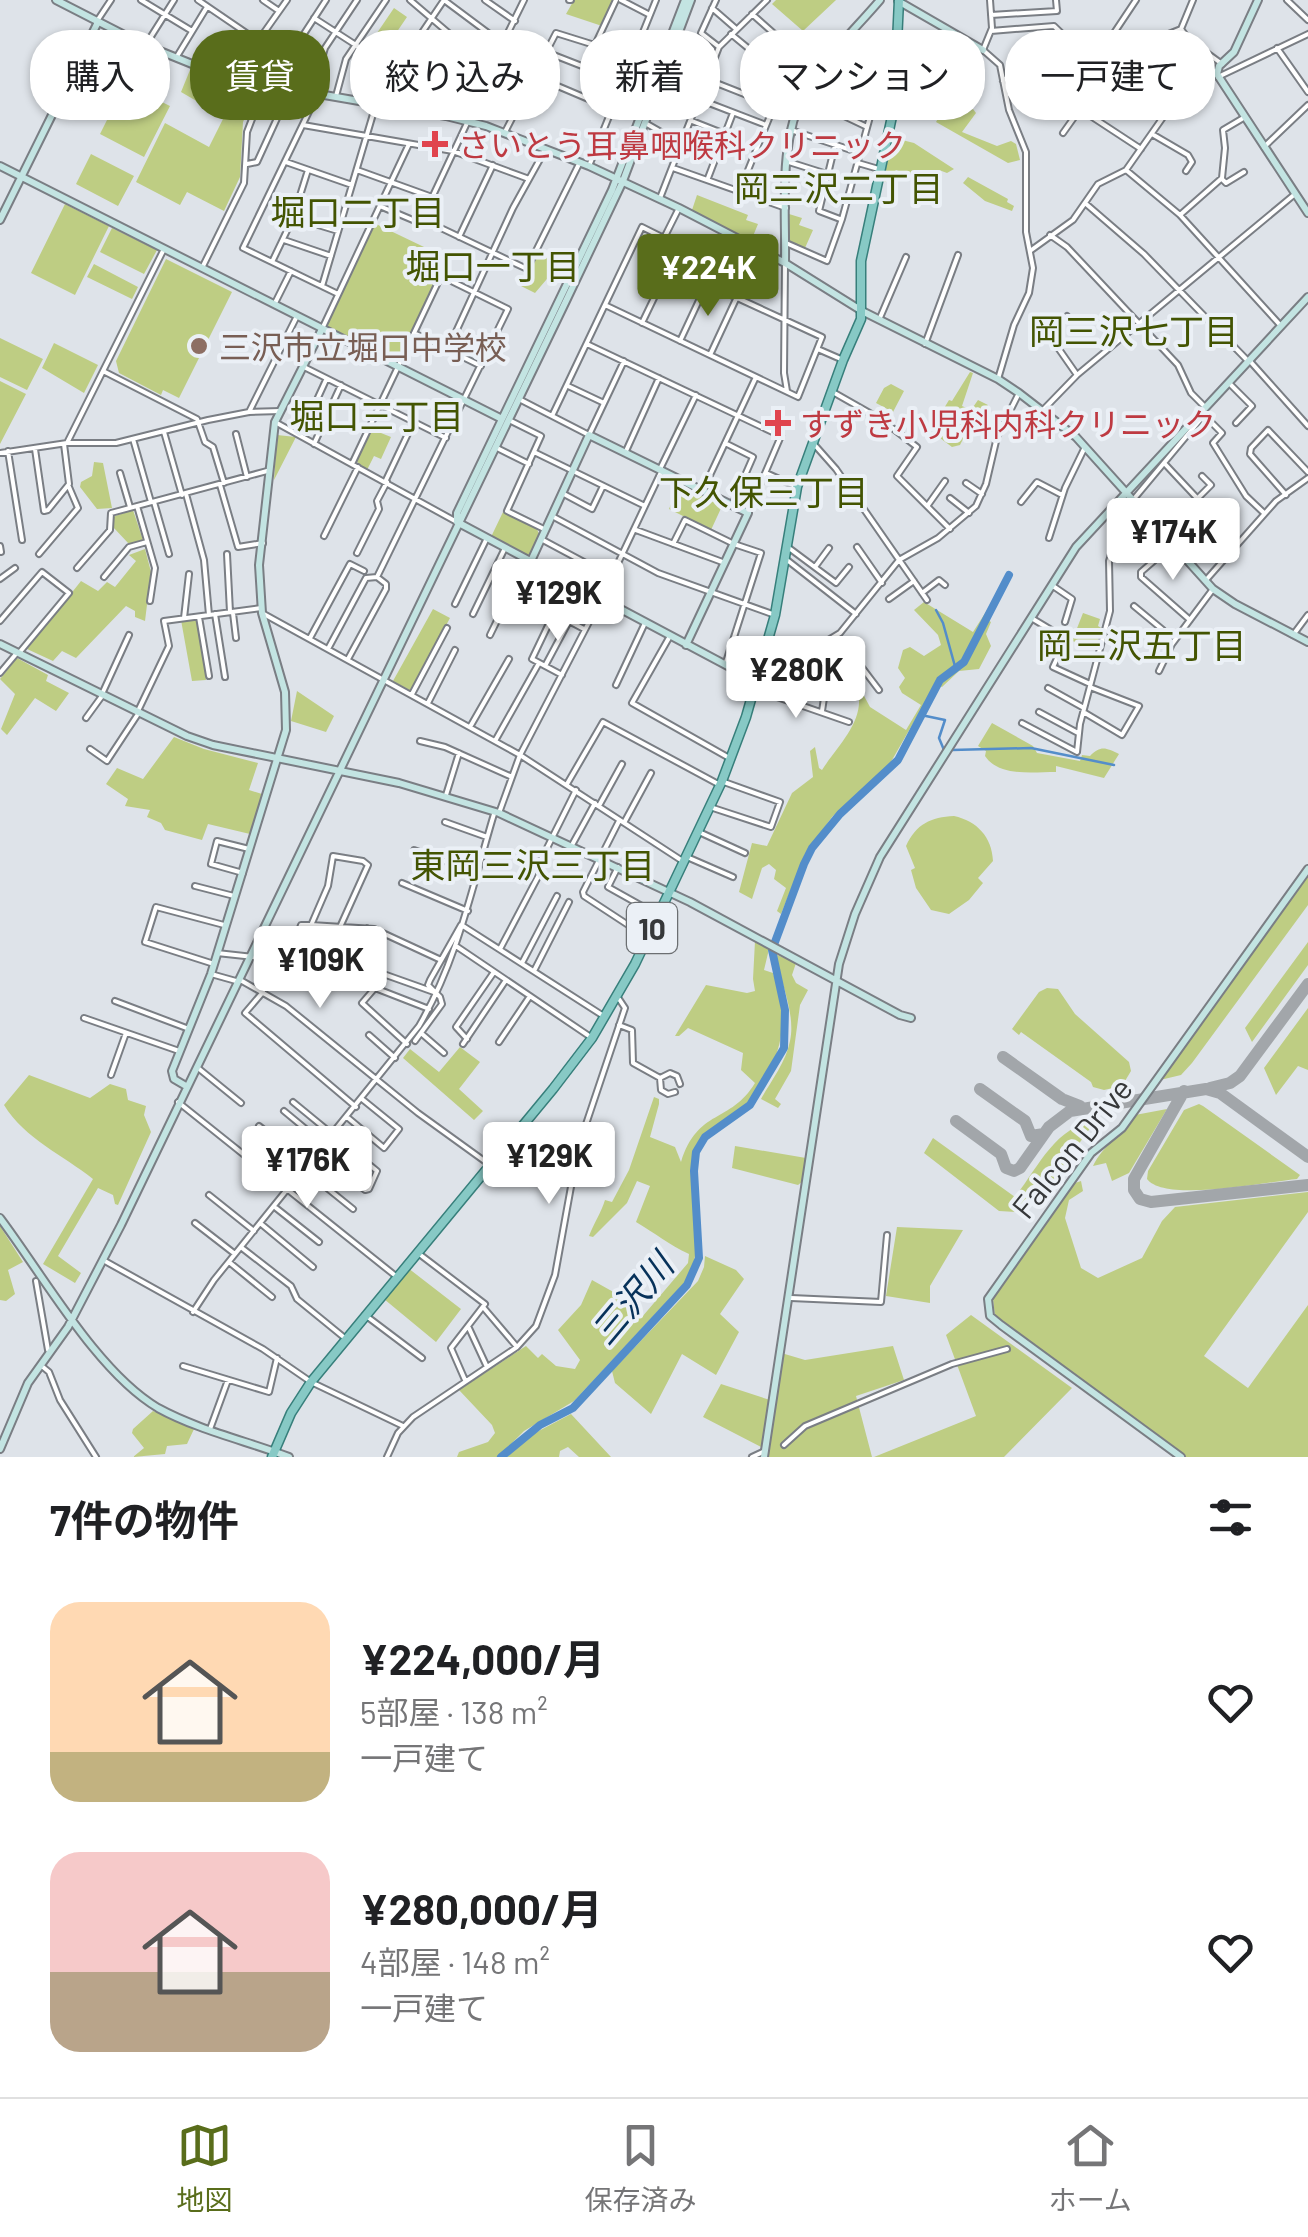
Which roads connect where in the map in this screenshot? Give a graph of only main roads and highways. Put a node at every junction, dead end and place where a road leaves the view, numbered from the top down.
1 (898, 1) edge
2 (272, 1454) edge

1 - 2 main road, 10

